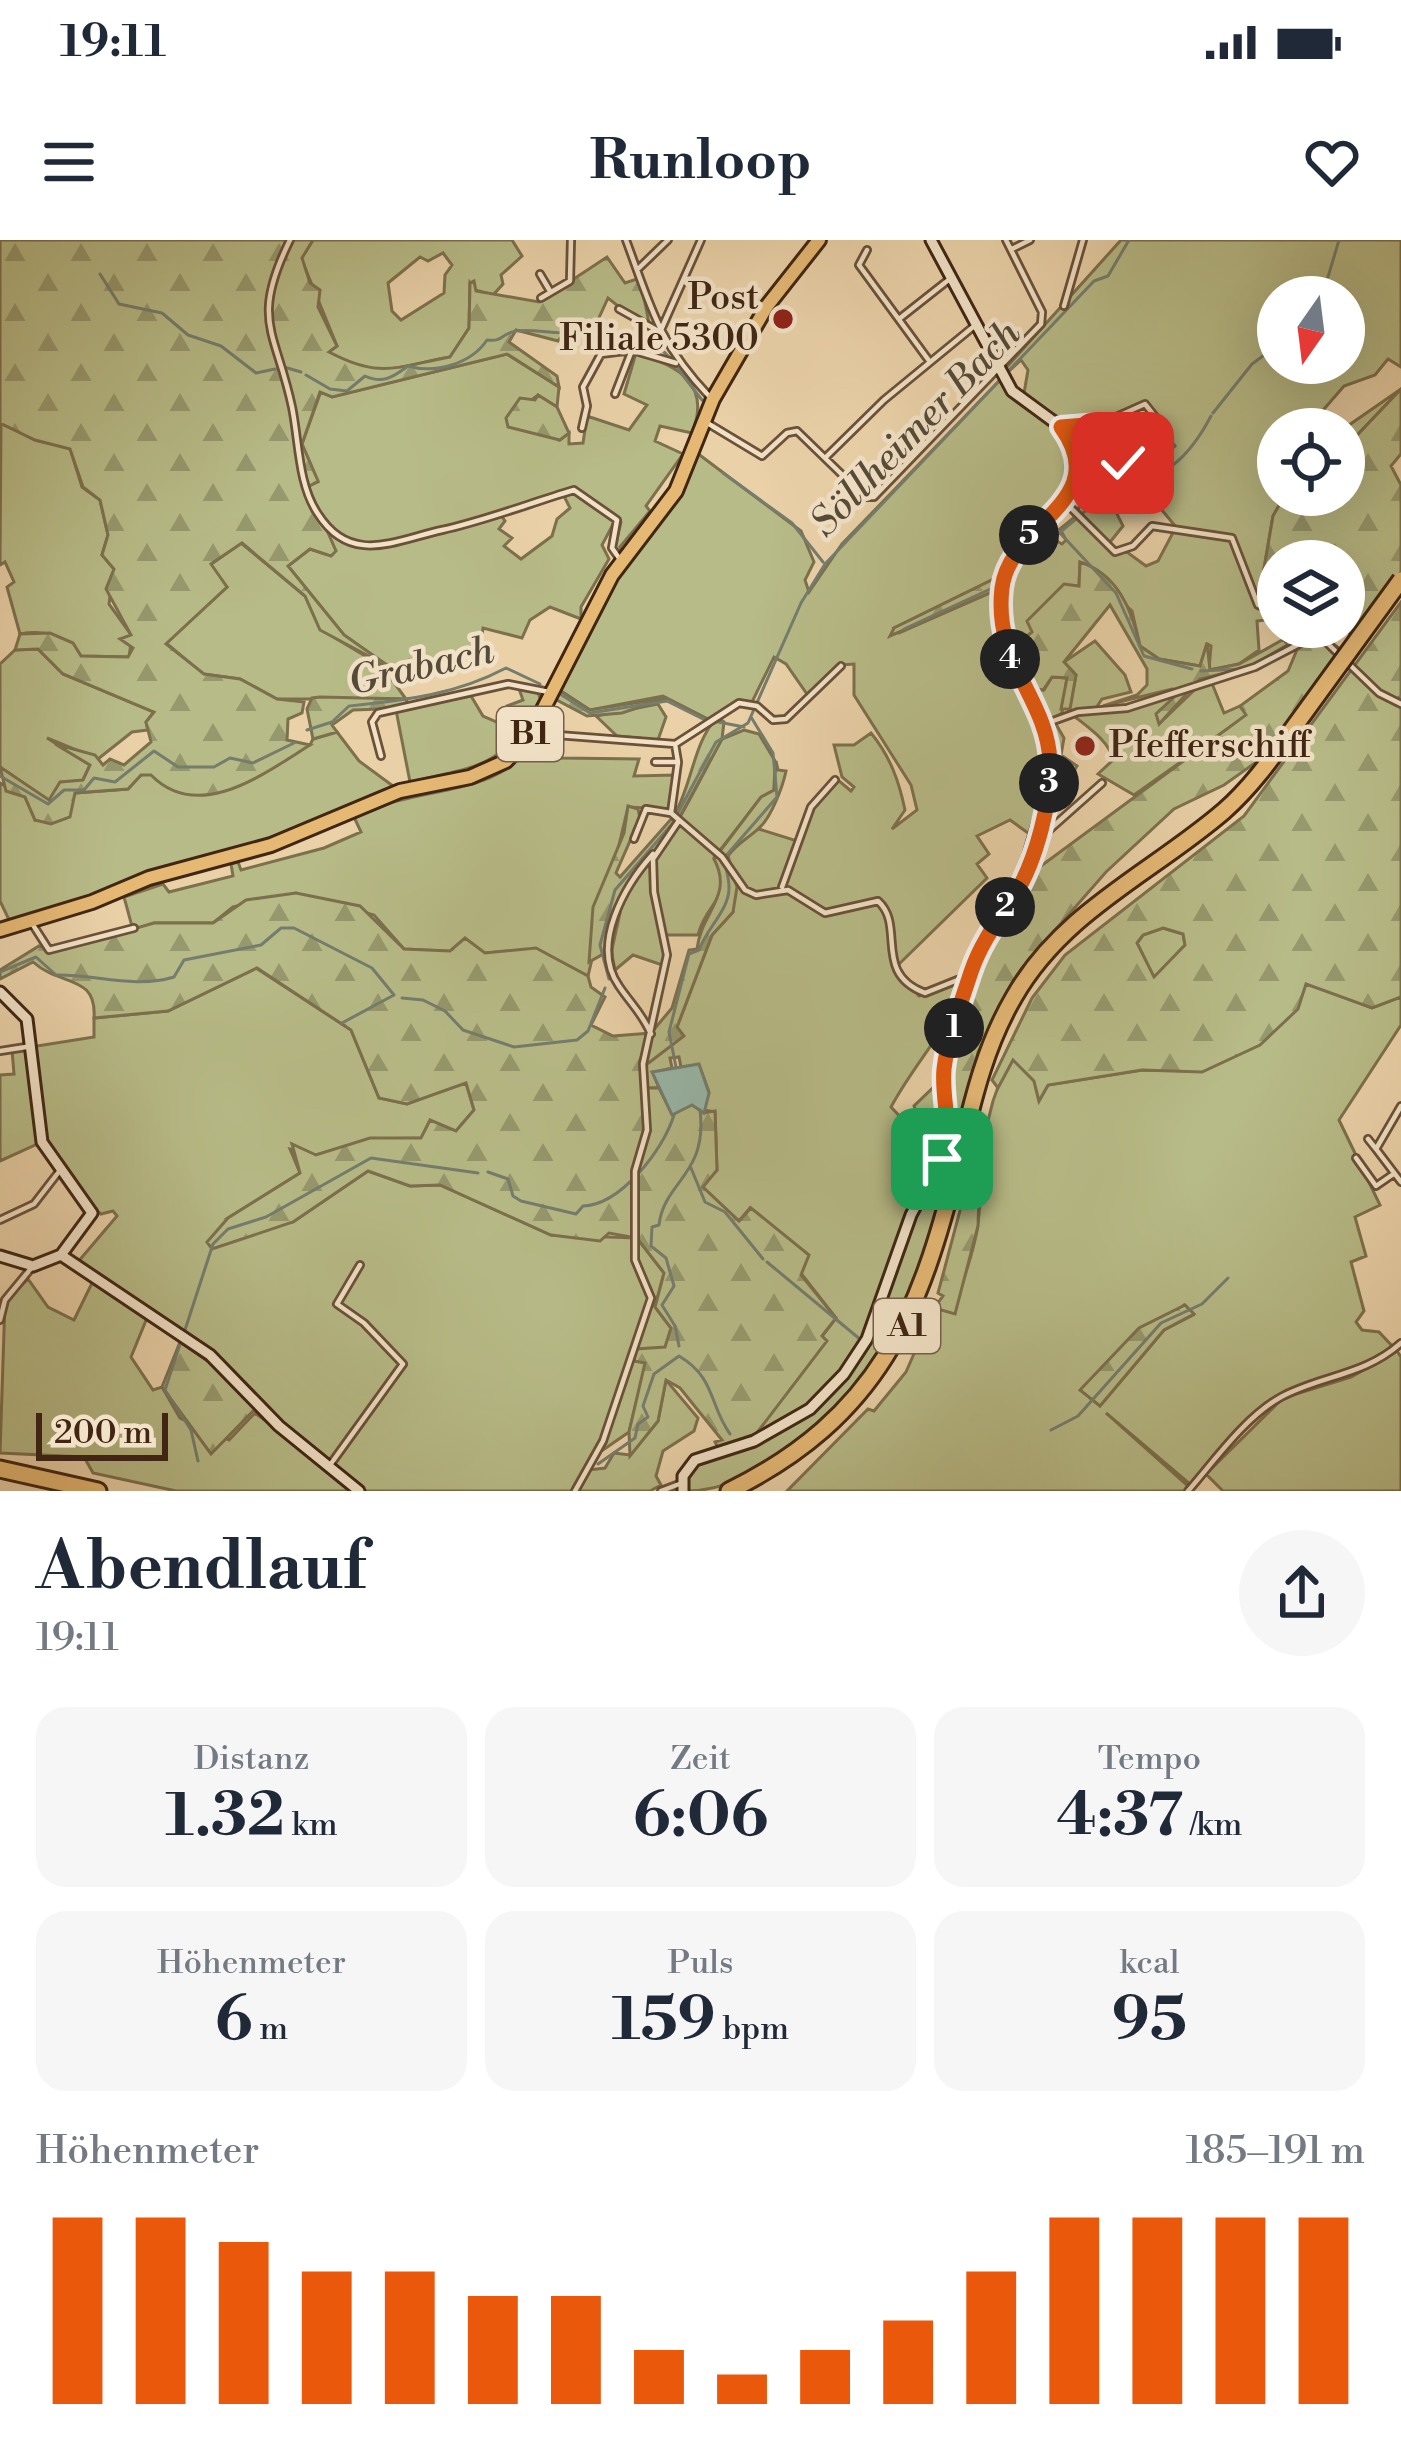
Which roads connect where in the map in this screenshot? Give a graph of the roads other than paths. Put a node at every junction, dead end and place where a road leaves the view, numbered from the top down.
1 (290, 240) edge
2 (571, 240) edge
3 (626, 240) edge
4 (668, 240) edge
5 (701, 240) edge
6 (820, 240) edge
7 (931, 240) edge
8 (1006, 240) edge
9 (1030, 240) edge
10 (1083, 240) edge
11 (1012, 249) junction
12 (868, 250) dead end
13 (639, 268) junction
14 (540, 274) dead end
15 (953, 276) junction
16 (550, 291) junction
17 (541, 298) dead end
18 (1064, 306) dead end
19 (619, 309) dead end
20 (899, 319) junction
21 (978, 323) junction
22 (660, 332) junction
23 (632, 350) junction
24 (676, 362) junction
25 (930, 362) junction
26 (1002, 372) junction
27 (615, 394) dead end
28 (712, 399) junction
29 (704, 421) junction
30 (1098, 424) junction
31 (1061, 427) junction
32 (582, 428) dead end
33 (1168, 434) dead end
34 (825, 458) junction
35 (1123, 463) dead end
36 (1065, 502) junction
37 (622, 560) junction
38 (1401, 580) edge
39 (1401, 594) edge
40 (1257, 601) edge
41 (1292, 648) edge
42 (1332, 648) edge
43 (841, 666) dead end
44 (551, 693) junction
45 (1401, 704) edge
46 (1042, 725) junction
47 (531, 733) junction
48 (1293, 737) junction
49 (675, 744) junction
50 (1277, 751) junction
51 (381, 756) dead end
52 (655, 762) dead end
53 (678, 762) junction
54 (1244, 779) dead end
55 (835, 780) dead end
56 (1102, 783) dead end
57 (675, 818) junction
58 (1038, 831) junction
59 (634, 839) dead end
60 (656, 850) junction
61 (782, 889) junction
62 (1099, 890) dead end
63 (33, 919) junction
64 (1078, 919) junction
65 (134, 928) dead end
66 (0, 934) edge
67 (970, 975) junction
68 (0, 992) edge
69 (651, 1034) junction
70 (32, 1047) junction
71 (0, 1051) edge
72 (1401, 1106) edge
73 (1368, 1139) dead end
74 (1376, 1149) junction
75 (1356, 1157) dead end
76 (61, 1169) junction
77 (1392, 1175) junction
78 (1401, 1182) edge
79 (0, 1220) edge
80 (61, 1255) junction
81 (0, 1256) edge
82 (360, 1265) dead end
83 (33, 1266) junction
84 (0, 1320) edge
85 (1401, 1344) edge
86 (330, 1466) junction
87 (0, 1474) edge
88 (682, 1487) edge
89 (57, 1491) edge
90 (98, 1491) edge
91 (359, 1491) edge
92 (575, 1491) edge
93 (661, 1491) edge
94 (729, 1491) edge
95 (750, 1491) edge
96 (1188, 1491) edge

1 - 37 street
2 - 16 street
3 - 13 street
4 - 13 street
5 - 22 street
6 - 28 main road, B1
7 - 15 street
8 - 11 street
9 - 11 street
10 - 18 street
11 - 26 street
12 - 20 street
13 - 22 street
14 - 16 street
15 - 20 street
15 - 21 street
16 - 17 street
19 - 22 street
20 - 25 street
21 - 25 street
21 - 26 street
22 - 24 street
23 - 24 street
23 - 27 street
23 - 32 street
24 - 28 street
25 - 34 street
26 - 31 street
26 - 34 street
28 - 29 main road, B1
29 - 34 street
29 - 37 main road, B1
30 - 31 street
30 - 33 street
30 - 35 street
31 - 36 street
36 - 40 street
36 - 46 street
37 - 44 main road, B1
38 - 48 highway, A1, bridge
39 - 48 highway, A1, bridge
41 - 46 street
42 - 45 street
43 - 49 street
44 - 47 main road, B1
44 - 51 street
46 - 58 street
47 - 49 street
47 - 63 main road, B1
48 - 50 highway, A1
48 - 95 highway, A1
49 - 53 street
50 - 54 highway
50 - 64 highway, A1
52 - 53 street
53 - 57 street
55 - 61 street
56 - 58 street
57 - 59 street
57 - 60 street
57 - 61 street
58 - 67 street
60 - 69 street
60 - 69 street
61 - 67 street
62 - 64 highway
63 - 65 street
63 - 66 main road, B1
64 - 94 highway, A1
67 - 88 street
68 - 70 street
69 - 92 street
70 - 71 street
70 - 76 street
72 - 74 street
73 - 74 street
74 - 77 street
75 - 77 street
76 - 79 street
76 - 80 street
77 - 78 street
80 - 83 street
80 - 86 street
81 - 83 street
82 - 86 street
83 - 84 street
85 - 96 street
86 - 91 street
87 - 89 highway
87 - 90 highway
88 - 93 street

